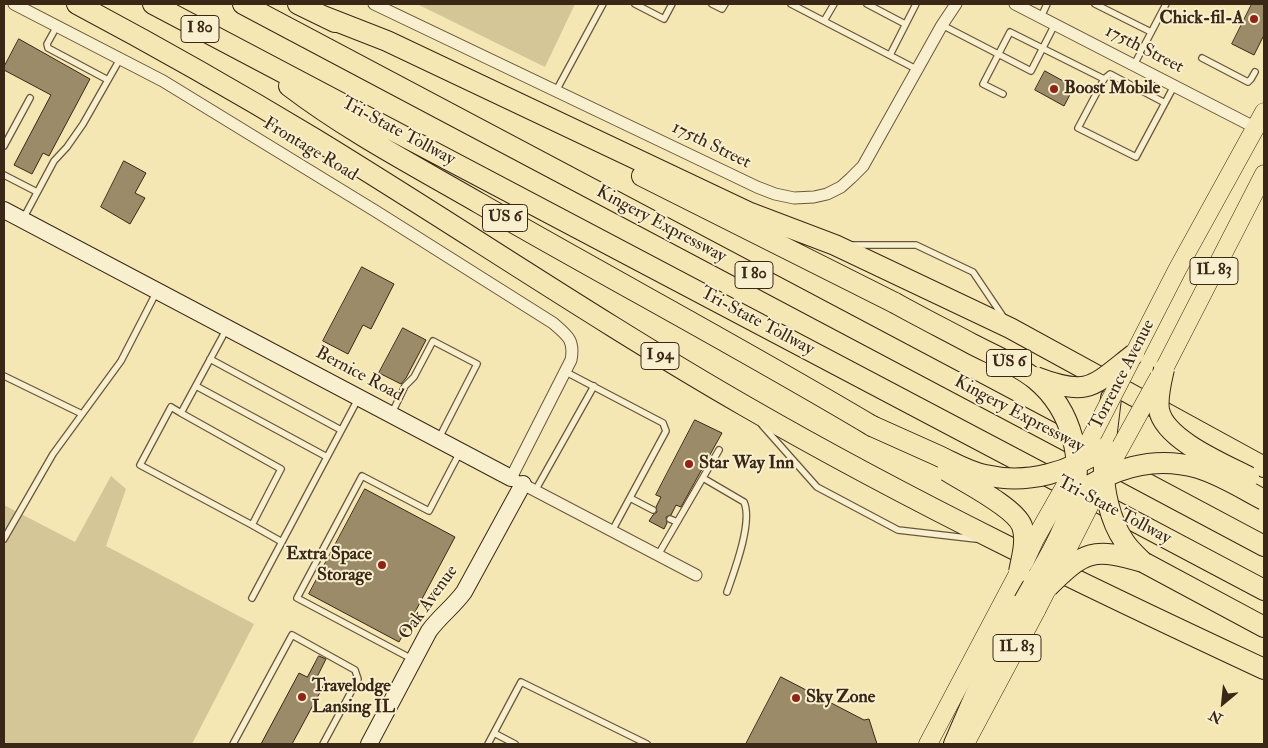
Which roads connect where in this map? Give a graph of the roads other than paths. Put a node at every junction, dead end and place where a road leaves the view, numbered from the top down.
1 (14, 4) edge
2 (77, 4) edge
3 (153, 4) edge
4 (243, 4) edge
5 (298, 4) edge
6 (374, 4) edge
7 (603, 4) edge
8 (634, 4) edge
9 (672, 4) edge
10 (712, 4) edge
11 (725, 4) edge
12 (791, 4) edge
13 (834, 4) edge
14 (868, 4) edge
15 (916, 4) edge
16 (956, 4) edge
17 (1015, 4) edge
18 (1046, 4) edge
19 (1096, 4) edge
20 (1166, 4) edge
21 (323, 16) junction
22 (1041, 17) junction
23 (824, 22) junction
24 (905, 24) junction
25 (1055, 24) junction
26 (942, 25) junction
27 (57, 26) junction
28 (1151, 32) junction
29 (1042, 48) junction
30 (998, 54) junction
31 (248, 55) junction
32 (890, 55) junction
33 (1202, 58) dead end
34 (120, 59) junction
35 (1134, 65) junction
36 (918, 70) junction
37 (1255, 72) dead end
38 (1104, 79) junction
39 (108, 80) junction
40 (1174, 86) junction
41 (556, 91) junction
42 (1003, 94) dead end
43 (30, 98) dead end
44 (1165, 103) junction
45 (1264, 112) edge
46 (1256, 128) junction
47 (4, 146) edge
48 (1264, 174) edge
49 (4, 175) edge
50 (37, 192) junction
51 (4, 210) edge
52 (22, 220) junction
53 (835, 245) junction
54 (157, 291) junction
55 (227, 328) junction
56 (1010, 328) junction
57 (572, 346) joint
58 (1134, 354) junction
59 (210, 359) junction
60 (1164, 369) junction
61 (566, 372) junction
62 (1027, 373) junction
63 (4, 376) edge
64 (196, 386) junction
65 (594, 386) junction
66 (359, 398) junction
67 (1111, 398) junction
68 (746, 406) junction
69 (181, 413) junction
70 (82, 414) junction
71 (1139, 414) junction
72 (391, 415) junction
73 (872, 426) junction
74 (341, 430) junction
75 (438, 440) junction
76 (1106, 448) junction
77 (719, 450) dead end
78 (461, 451) junction
79 (327, 457) junction
80 (1077, 465) junction
81 (1264, 467) edge
82 (1104, 477) junction
83 (703, 478) junction
84 (523, 484) junction
85 (1264, 485) edge
86 (1074, 496) junction
87 (630, 498) junction
88 (1264, 500) edge
89 (653, 510) dead end
90 (670, 519) dead end
91 (676, 522) junction
92 (252, 525) junction
93 (612, 531) junction
94 (4, 539) edge
95 (1035, 539) junction
96 (282, 542) junction
97 (996, 542) junction
98 (1264, 546) edge
99 (658, 555) junction
100 (1143, 562) junction
101 (1019, 572) junction
102 (696, 575) dead end
103 (1048, 588) junction
104 (1264, 590) edge
105 (727, 592) dead end
106 (252, 598) dead end
107 (1023, 601) junction
108 (1264, 627) edge
109 (414, 660) junction
110 (1264, 669) edge
111 (494, 733) junction
112 (233, 744) edge
113 (324, 744) edge
114 (369, 744) edge
115 (488, 744) edge
116 (515, 744) edge
117 (647, 744) edge
118 (928, 744) edge
119 (954, 744) edge
120 (965, 744) edge

1 - 27 street, Frontage Road
2 - 68 highway, I 94
3 - 31 highway, I 80
4 - 98 highway, Kingery Expressway / I 80
5 - 21 highway, US 6
6 - 41 street, 175th Street
7 - 41 lane
8 - 9 lane
10 - 11 lane
12 - 23 lane
13 - 23 lane
14 - 24 lane
15 - 24 lane
16 - 26 street, 175th Street
17 - 22 street, 175th Street
18 - 22 lane
19 - 28 lane
20 - 28 lane
21 - 53 highway
21 - 62 highway, US 6, bridge
22 - 25 street, 175th Street
23 - 32 lane
24 - 32 lane
25 - 29 lane
25 - 35 street, 175th Street
26 - 30 lane
26 - 36 street, 175th Street
27 - 34 street, Frontage Road
27 - 39 lane
28 - 35 lane
29 - 30 lane
29 - 30 lane
29 - 38 lane
30 - 42 lane
31 - 73 highway, US 6
31 - 104 highway, Tri-State Tollway / I 80
32 - 36 lane
33 - 37 lane
34 - 39 lane
34 - 57 street, Frontage Road
35 - 40 street, 175th Street
36 - 41 street, 175th Street
38 - 44 lane
38 - 44 lane
39 - 50 lane
40 - 44 lane
40 - 46 street, 175th Street
43 - 47 lane
45 - 46 main road, Torrence Avenue / IL 83
46 - 58 main road, Torrence Avenue / IL 83
48 - 60 main road, Torrence Avenue / IL 83
49 - 50 lane
50 - 52 lane
51 - 52 street, Bernice Road
52 - 54 street, Bernice Road
53 - 56 highway
53 - 56 lane
54 - 55 street, Bernice Road
54 - 70 lane
55 - 59 lane
55 - 66 street, Bernice Road
56 - 81 highway
57 - 61 street, Oak Avenue
58 - 62 highway, bridge
58 - 67 main road, Torrence Avenue / IL 83, bridge
59 - 64 lane
59 - 74 lane
60 - 71 main road, Torrence Avenue / IL 83, bridge
60 - 85 highway, bridge
61 - 65 lane
61 - 84 street, Oak Avenue
62 - 80 highway, US 6, bridge
63 - 70 lane
64 - 69 lane
64 - 79 lane
65 - 84 lane
65 - 87 lane
66 - 72 street, Bernice Road
66 - 74 lane
67 - 76 highway, bridge
67 - 80 main road, Torrence Avenue / IL 83, bridge
68 - 97 highway, I 94
68 - 97 lane
69 - 92 lane
69 - 92 lane
70 - 94 lane
71 - 76 highway, bridge
71 - 82 main road, Torrence Avenue / IL 83, bridge
72 - 75 street, Bernice Road
72 - 75 lane
73 - 80 highway, bridge
73 - 101 highway, US 6, bridge
74 - 79 lane
75 - 78 street, Bernice Road
76 - 80 highway, bridge
76 - 82 highway, bridge
77 - 83 lane
78 - 84 street, Bernice Road
78 - 109 lane
79 - 96 lane
80 - 86 highway, US 6, bridge
80 - 95 main road, Torrence Avenue / IL 83, bridge
82 - 86 highway, bridge
82 - 88 highway, bridge
82 - 100 highway, bridge
82 - 103 main road, Torrence Avenue / IL 83, bridge
83 - 91 lane
83 - 105 lane
84 - 93 street, Bernice Road
84 - 109 street, Oak Avenue
86 - 95 highway, bridge
86 - 107 highway, US 6, bridge
87 - 89 lane
87 - 93 lane
90 - 91 lane
91 - 99 lane
92 - 96 lane
93 - 99 street, Bernice Road
95 - 101 main road, Torrence Avenue / IL 83, bridge
96 - 106 lane
97 - 110 highway, I 94
99 - 102 street, Bernice Road
100 - 103 highway, bridge
100 - 108 highway
101 - 107 main road, Torrence Avenue / US 6
103 - 107 main road, Torrence Avenue / IL 83, bridge
107 - 118 main road, Torrence Avenue / US 6
107 - 119 highway, US 6
107 - 120 main road, Torrence Avenue / IL 83
109 - 114 street, Oak Avenue
111 - 115 lane
111 - 116 lane
111 - 117 lane
112 - 113 lane

